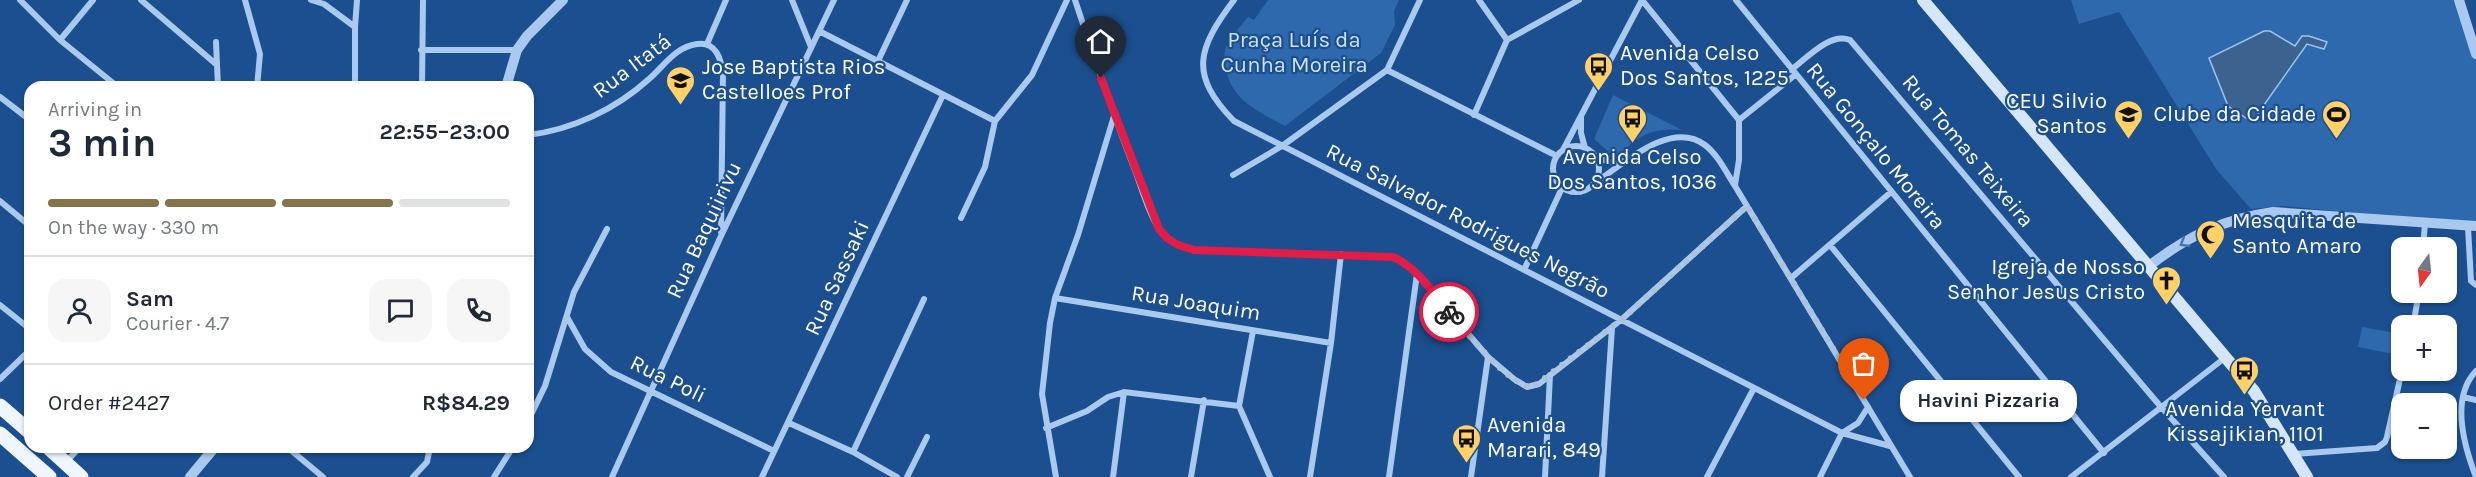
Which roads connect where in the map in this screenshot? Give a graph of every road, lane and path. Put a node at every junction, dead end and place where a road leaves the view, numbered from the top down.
1 (20, 0) edge
2 (93, 0) edge
3 (141, 0) edge
4 (245, 0) edge
5 (311, 0) edge
6 (357, 0) edge
7 (423, 0) edge
8 (563, 0) edge
9 (726, 0) edge
10 (792, 0) edge
11 (834, 0) edge
12 (906, 0) edge
13 (1067, 0) edge
14 (1075, 0) edge
15 (1234, 0) edge
16 (1420, 0) edge
17 (1479, 0) edge
18 (1579, 0) edge
19 (1642, 0) edge
20 (1736, 0) edge
21 (1923, 0) edge
22 (2459, 0) edge
23 (324, 2) edge
24 (356, 27) junction
25 (819, 31) junction
26 (60, 40) junction
27 (1507, 40) junction
28 (216, 42) dead end
29 (707, 44) junction
30 (811, 47) junction
31 (421, 50) junction
32 (517, 50) junction
33 (2476, 54) edge
34 (878, 61) junction
35 (217, 65) junction
36 (1387, 70) junction
37 (1793, 72) junction
38 (111, 81) edge
39 (218, 81) edge
40 (258, 81) edge
41 (355, 81) edge
42 (422, 81) edge
43 (508, 81) edge
44 (943, 94) junction
45 (0, 97) edge
46 (1581, 114) junction
47 (24, 115) edge
48 (1474, 115) junction
49 (1114, 116) junction
50 (1740, 120) junction
51 (995, 121) junction
52 (534, 134) edge
53 (1282, 146) junction
54 (1585, 148) junction
55 (1563, 150) junction
56 (1557, 156) junction
57 (1596, 158) junction
58 (1627, 161) junction
59 (1233, 175) dead end
60 (1594, 183) junction
61 (1735, 186) junction
62 (1562, 188) junction
63 (1891, 192) junction
64 (0, 201) edge
65 (1747, 206) junction
66 (961, 218) dead end
67 (24, 221) edge
68 (2425, 223) junction
69 (2472, 227) edge
70 (607, 229) dead end
71 (721, 236) junction
72 (2424, 237) edge
73 (1830, 245) junction
74 (1341, 254) junction
75 (2149, 266) junction
76 (1524, 270) junction
77 (1417, 274) junction
78 (1791, 278) junction
79 (2476, 285) edge
80 (1055, 298) junction
81 (924, 299) dead end
82 (0, 305) edge
83 (567, 317) junction
84 (1621, 320) junction
85 (24, 324) edge
86 (1612, 328) junction
87 (1253, 331) junction
88 (1331, 343) junction
89 (24, 356) edge
90 (1488, 357) junction
91 (2227, 357) junction
92 (2476, 370) edge
93 (1550, 375) junction
94 (0, 379) edge
95 (2400, 381) edge
96 (1754, 388) junction
97 (650, 390) junction
98 (1124, 392) junction
99 (2463, 397) junction
100 (1204, 400) junction
101 (2476, 400) edge
102 (0, 406) edge
103 (1239, 406) junction
104 (1868, 407) junction
105 (2161, 407) junction
106 (534, 409) edge
107 (789, 423) junction
108 (24, 427) edge
109 (1046, 428) junction
110 (1842, 433) junction
111 (0, 434) edge
112 (927, 437) dead end
113 (1890, 446) junction
114 (774, 451) junction
115 (854, 452) junction
116 (55, 453) edge
117 (74, 453) edge
118 (210, 453) edge
119 (294, 453) edge
120 (430, 453) edge
121 (509, 453) edge
122 (2104, 453) junction
123 (2293, 454) junction
124 (65, 462) junction
125 (49, 477) edge
126 (81, 477) edge
127 (190, 477) edge
128 (323, 477) edge
129 (413, 477) edge
130 (494, 477) edge
131 (612, 477) edge
132 (762, 477) edge
133 (897, 477) edge
134 (908, 477) edge
135 (1056, 477) edge
136 (1113, 477) edge
137 (1191, 477) edge
138 (1270, 477) edge
139 (1310, 477) edge
140 (1389, 477) edge
141 (1471, 477) edge
142 (1545, 477) edge
143 (1602, 477) edge
144 (1707, 477) edge
145 (1820, 477) edge
146 (1910, 477) edge
147 (2019, 477) edge
148 (2072, 477) edge
149 (2224, 477) edge
150 (2307, 477) edge
151 (2476, 477) edge

1 - 26 street
2 - 26 street
3 - 35 street
4 - 40 street
5 - 23 street
6 - 24 street
7 - 31 street
8 - 32 street
9 - 29 street
10 - 30 street
11 - 25 street, Rua Baquiirivu
12 - 34 street
13 - 51 street
14 - 49 street
15 - 53 street, Rua Salvador Rodrigues Negrão
16 - 36 street
17 - 27 street
18 - 27 street
19 - 46 street
19 - 50 street
20 - 37 street, Rua Gonçalo Moreira
21 - 75 main road
22 - 33 street
23 - 24 street
24 - 41 street
25 - 30 street, Rua Baquiirivu
25 - 34 street
26 - 38 street
27 - 48 street
28 - 35 street
29 - 52 street, Rua Itatá
29 - 71 street, Rua Itatá
30 - 71 street, Rua Baquiirivu
31 - 32 street
31 - 42 street
32 - 43 street
34 - 44 street
35 - 39 street
36 - 48 street
36 - 53 street
37 - 50 street
37 - 63 street, Rua Gonçalo Moreira
37 - 105 street, Rua Tomas Teixeira
44 - 51 street
44 - 107 street, Rua Sassaki
45 - 47 street
46 - 54 street
46 - 55 street
48 - 56 street
49 - 74 street
49 - 80 street
50 - 61 street
51 - 66 street
53 - 59 street
53 - 76 street, Rua Salvador Rodrigues Negrão
54 - 55 street
54 - 57 street
55 - 56 street
56 - 62 street
57 - 58 street
57 - 60 street
58 - 60 street
58 - 61 street
60 - 62 street
61 - 65 street
62 - 76 street
63 - 73 street
63 - 122 street, Rua Gonçalo Moreira
64 - 67 street
65 - 78 street
65 - 84 street
68 - 69 street
68 - 72 street
68 -> 75 street
69 - 79 street
70 - 83 street
71 - 97 street, Rua Baquiirivu
73 - 78 street
73 - 147 street
74 - 77 street
74 - 88 street
75 - 91 main road
76 - 84 street, Rua Salvador Rodrigues Negrão
77 - 90 street
77 - 140 street
78 - 104 street
80 - 87 street, Rua Joaquim
80 - 109 street
81 - 115 street
82 - 85 street
83 - 97 street, Rua Poli
83 - 106 street
84 - 86 street
84 - 96 street, Rua Salvador Rodrigues Negrão
86 - 93 street
86 - 143 street
87 - 88 street, Rua Joaquim
87 - 103 street
88 - 139 street
89 - 94 street
90 - 93 street
90 - 141 street
91 - 105 street
91 - 123 main road
92 - 99 street
93 - 142 street
95 - 123 street
96 - 110 street, Rua Salvador Rodrigues Negrão
96 - 144 street
97 - 114 street, Rua Poli
97 - 131 street, Rua Baquiirivu
98 - 100 street
98 - 109 street
98 - 136 street
99 - 101 street
99 - 151 street
100 - 103 street
100 - 137 street
102 - 108 main road
103 - 138 street
104 - 110 street
104 - 113 street
105 - 122 street
105 - 149 street, Rua Tomas Teixeira
107 - 114 street, Rua Sassaki
107 - 115 street
109 - 135 street
110 - 113 street, Rua Salvador Rodrigues Negrão
110 - 145 street
111 - 125 main road
112 - 134 street
113 - 146 street
114 - 132 street, Rua Sassaki
115 - 133 street
116 - 124 main road
117 - 124 street
118 - 127 street
119 - 128 street
120 - 129 street
121 - 130 street
122 - 148 street
123 - 150 main road
124 - 126 main road

